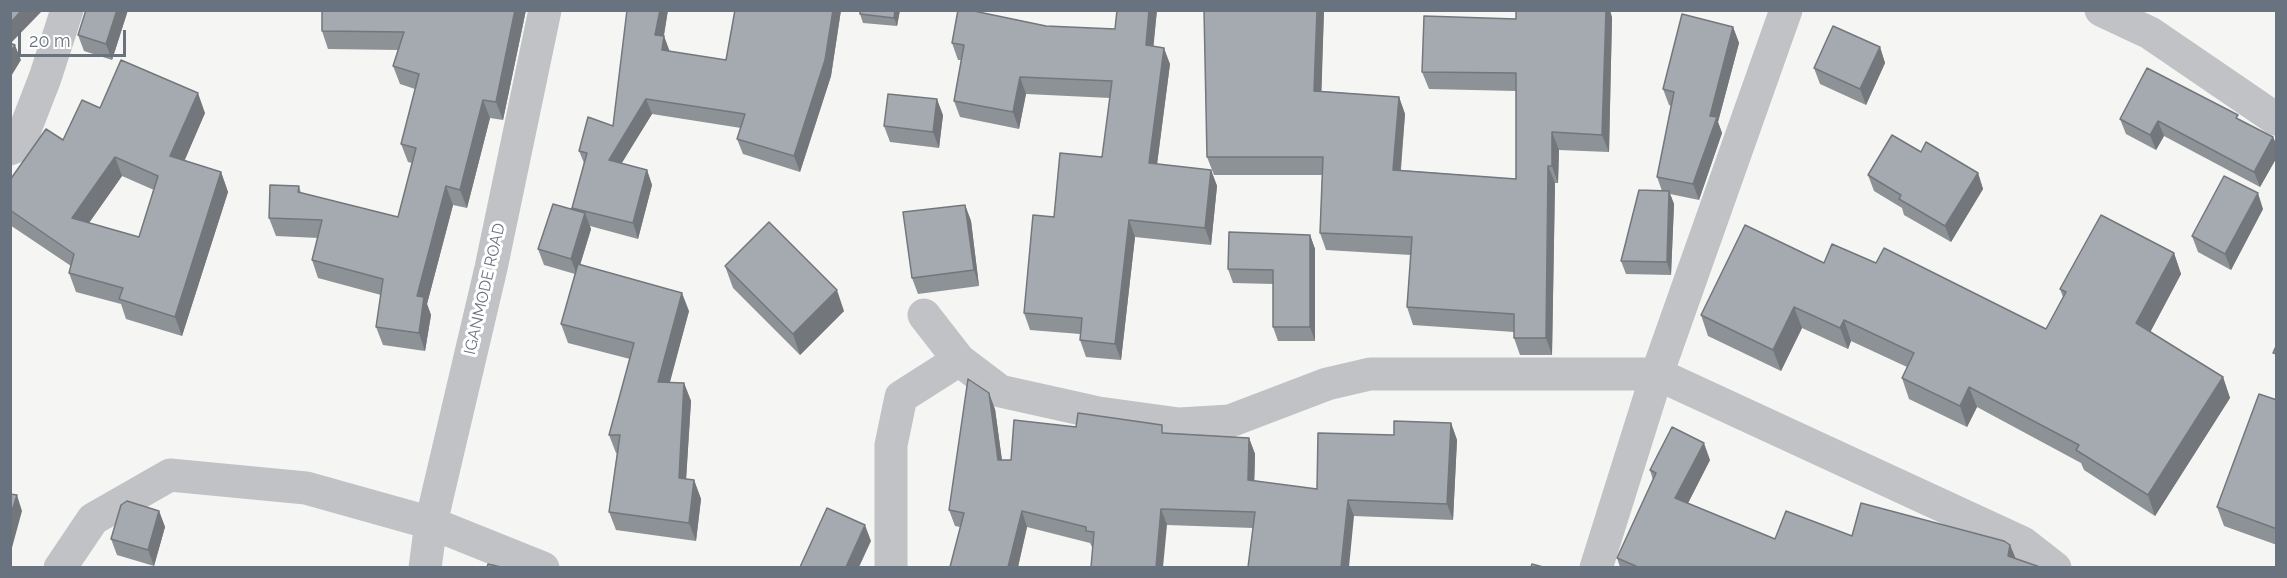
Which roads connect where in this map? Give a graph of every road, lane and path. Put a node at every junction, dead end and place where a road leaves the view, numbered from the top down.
1 (67, 10) edge
2 (545, 10) edge
3 (1786, 10) edge
4 (2102, 10) edge
5 (2277, 119) edge
6 (10, 149) edge
7 (924, 315) dead end
8 (959, 360) junction
9 (1657, 374) junction
10 (431, 523) junction
11 (60, 567) edge
12 (425, 567) edge
13 (543, 567) edge
14 (891, 567) edge
15 (1596, 567) edge
16 (2055, 567) edge

1 - 6 street
2 - 10 street, IGANMODE ROAD
3 - 9 street
4 - 5 street
7 - 8 street
8 - 9 street
8 - 14 street
9 - 15 street
9 - 16 street
10 - 11 street
10 - 12 street, IGANMODE ROAD
10 - 13 street

